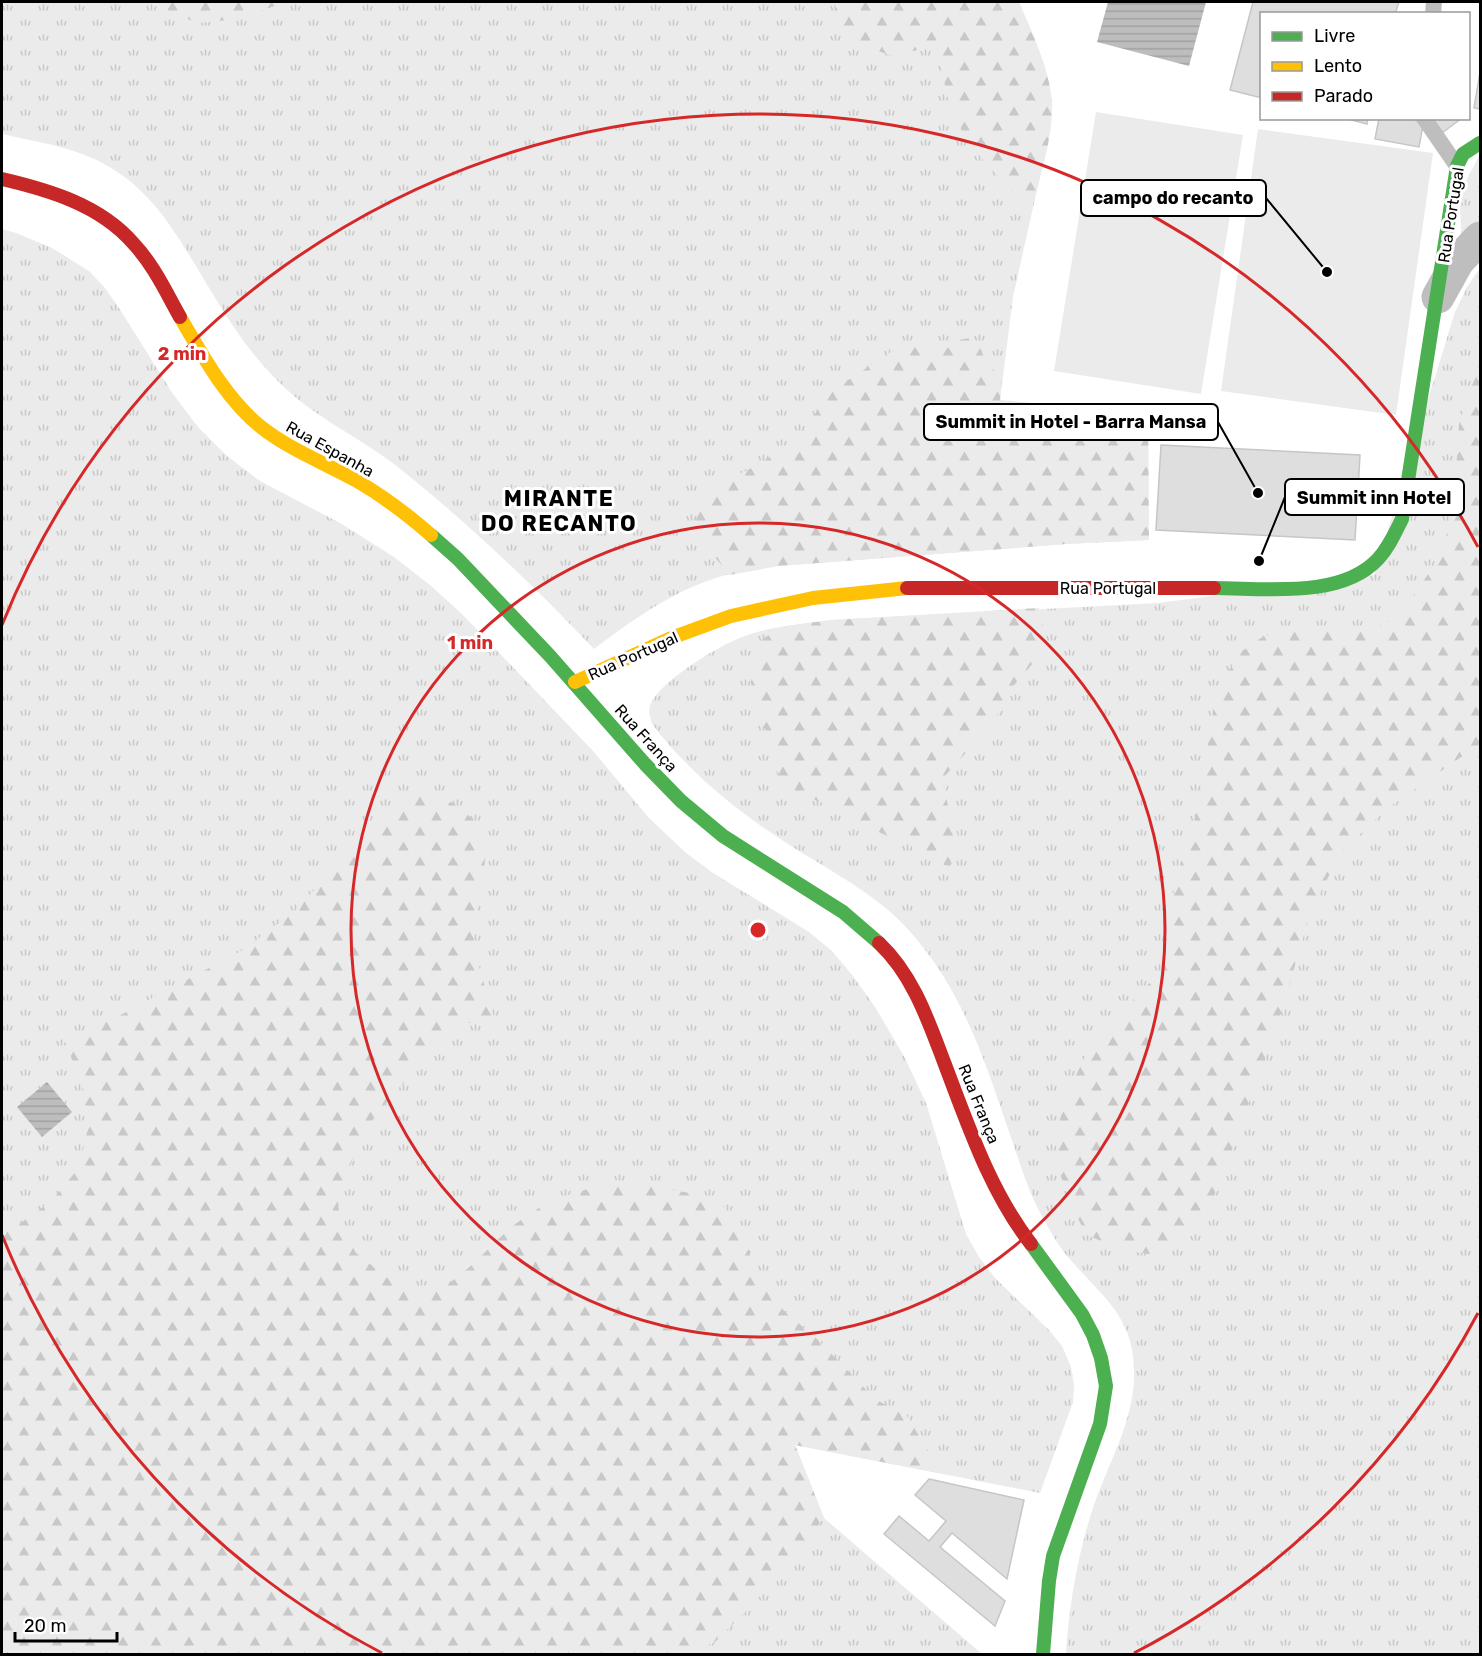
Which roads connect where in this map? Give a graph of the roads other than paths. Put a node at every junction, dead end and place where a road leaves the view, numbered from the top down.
1 (1425, 120) edge
2 (1480, 143) edge
3 (1457, 166) junction
4 (2, 179) edge
5 (1480, 238) edge
6 (1438, 297) junction
7 (575, 682) junction
8 (1043, 1654) edge

1 - 3 lane
2 - 3 street, Rua Portugal
3 - 6 street, Rua Portugal
4 - 7 street, Rua Espanha
5 - 6 street, Rua Portugal
6 - 7 street, Rua Portugal
7 - 8 street, Rua França

